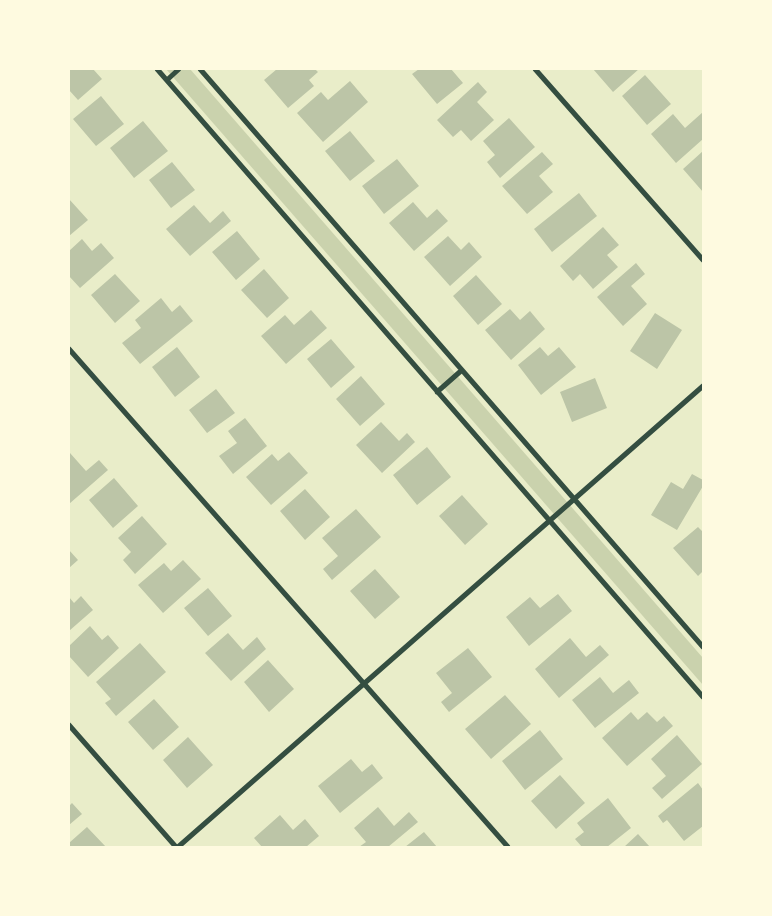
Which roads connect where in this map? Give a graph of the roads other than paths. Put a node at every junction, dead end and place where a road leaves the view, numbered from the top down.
1 (157, 69) edge
2 (179, 69) edge
3 (200, 69) edge
4 (535, 69) edge
5 (167, 80) junction
6 (703, 260) edge
7 (69, 349) edge
8 (462, 370) junction
9 (703, 386) edge
10 (438, 392) junction
11 (574, 499) junction
12 (549, 521) junction
13 (703, 647) edge
14 (364, 684) junction
15 (703, 697) edge
16 (69, 725) edge
17 (177, 847) edge
18 (508, 847) edge

1 - 5 street
2 - 5 street
3 - 8 street
4 - 6 street
5 - 10 street
7 - 14 street
8 - 10 street
8 - 11 street
9 - 11 street
10 - 12 street
11 - 12 street
11 - 13 street
12 - 14 street
12 - 15 street
14 - 17 street
14 - 18 street
16 - 17 street

